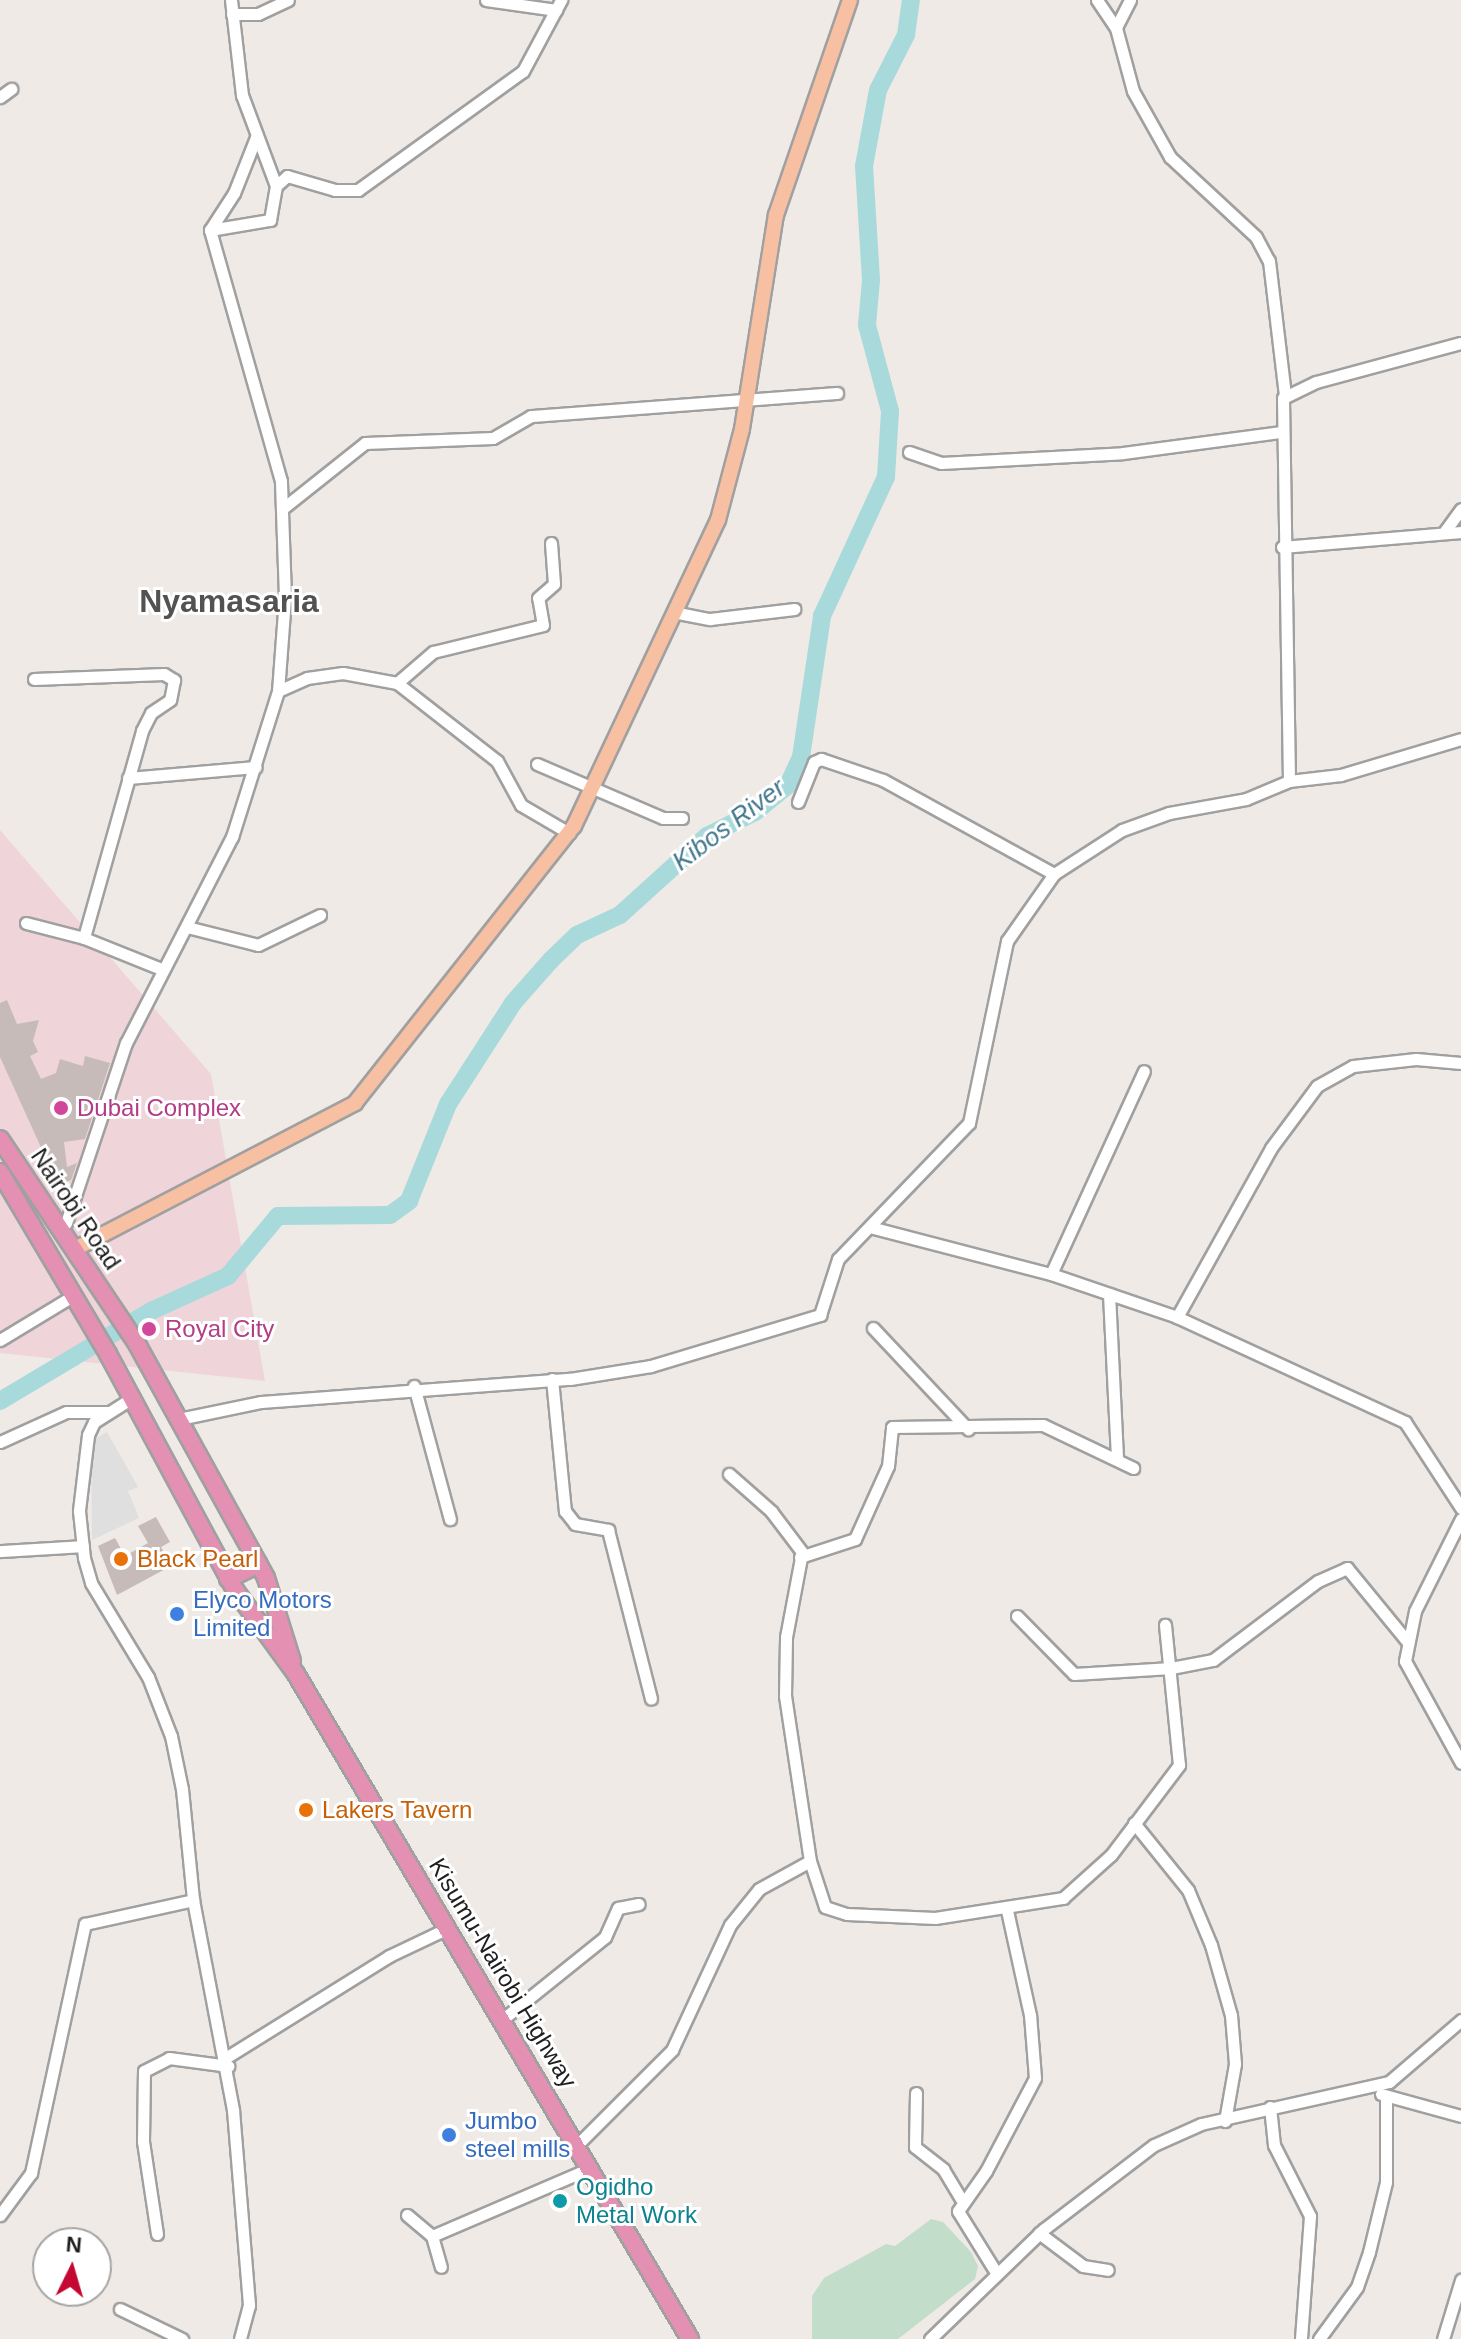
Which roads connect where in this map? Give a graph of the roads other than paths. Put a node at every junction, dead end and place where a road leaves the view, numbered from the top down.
1 (231, 0) edge
2 (288, 0) edge
3 (486, 0) edge
4 (850, 0) edge
5 (1097, 0) edge
6 (1130, 0) edge
7 (559, 5) edge
8 (232, 14) junction
9 (1116, 28) junction
10 (11, 89) dead end
11 (0, 97) edge
12 (257, 135) junction
13 (276, 186) junction
14 (210, 230) junction
15 (1461, 343) edge
16 (837, 393) dead end
17 (747, 395) junction
18 (1285, 395) junction
19 (1280, 432) junction
20 (909, 452) dead end
21 (282, 509) junction
22 (1461, 509) edge
23 (1445, 531) junction
24 (1461, 532) edge
25 (551, 543) dead end
26 (1282, 547) junction
27 (794, 609) dead end
28 (678, 613) junction
29 (34, 679) dead end
30 (397, 683) junction
31 (278, 691) junction
32 (1461, 739) edge
33 (537, 764) dead end
34 (256, 767) junction
35 (128, 778) junction
36 (1289, 781) junction
37 (596, 787) junction
38 (798, 802) dead end
39 (682, 818) dead end
40 (569, 833) junction
41 (1054, 874) junction
42 (320, 915) dead end
43 (26, 923) dead end
44 (187, 927) junction
45 (84, 938) junction
46 (161, 969) junction
47 (1461, 1063) edge
48 (1144, 1071) dead end
49 (0, 1139) edge
50 (0, 1172) edge
51 (66, 1223) dead end
52 (870, 1227) junction
53 (75, 1249) junction
54 (1051, 1274) junction
55 (1109, 1294) junction
56 (71, 1297) junction
57 (1177, 1317) junction
58 (873, 1328) dead end
59 (0, 1340) edge
60 (552, 1379) junction
61 (414, 1386) junction
62 (132, 1398) junction
63 (107, 1412) junction
64 (179, 1419) junction
65 (968, 1429) junction
66 (0, 1442) edge
67 (1117, 1458) junction
68 (1133, 1468) dead end
69 (729, 1474) dead end
70 (1461, 1508) edge
71 (450, 1519) dead end
72 (1461, 1519) edge
73 (83, 1546) junction
74 (0, 1551) edge
75 (800, 1557) junction
76 (259, 1564) junction
77 (228, 1579) junction
78 (1017, 1616) dead end
79 (1165, 1625) dead end
80 (1407, 1641) junction
81 (1171, 1668) junction
82 (296, 1674) junction
83 (651, 1699) dead end
84 (1461, 1763) edge
85 (1134, 1823) junction
86 (810, 1861) junction
87 (193, 1900) junction
88 (639, 1904) dead end
89 (1007, 1910) junction
90 (448, 1928) junction
91 (503, 2019) junction
92 (1461, 2020) edge
93 (228, 2061) junction
94 (1367, 2090) junction
95 (916, 2093) dead end
96 (1386, 2096) junction
97 (1270, 2107) junction
98 (1461, 2116) edge
99 (1225, 2121) junction
100 (578, 2144) junction
101 (591, 2168) junction
102 (961, 2199) junction
103 (0, 2215) edge
104 (407, 2215) dead end
105 (1039, 2233) junction
106 (157, 2234) dead end
107 (432, 2236) junction
108 (441, 2267) dead end
109 (1108, 2270) dead end
110 (997, 2274) junction
111 (1461, 2280) edge
112 (120, 2309) dead end
113 (182, 2339) edge
114 (240, 2339) edge
115 (690, 2339) edge
116 (930, 2339) edge
117 (1301, 2339) edge
118 (1319, 2339) edge
119 (1443, 2339) edge

1 - 8 street
2 - 8 street
3 - 7 street
4 - 17 main road
5 - 9 street
6 - 9 street
7 - 13 street
8 - 12 street
9 - 18 street
10 - 11 street
12 - 13 street
12 - 14 street
13 - 14 street
14 - 21 street
15 - 18 street
16 - 17 street
17 - 21 street
17 - 28 main road
18 - 19 street
19 - 20 street
19 - 26 street
21 - 31 street
22 - 23 street
23 - 24 street
23 - 26 street
25 - 30 street
26 - 36 street
27 - 28 street
28 - 37 main road
29 - 35 street
30 - 31 street
30 - 40 street
31 - 34 street
32 - 36 street
33 - 37 street
34 - 35 street
34 - 44 street
35 - 45 street
36 - 41 street
37 - 39 street
37 - 40 main road
38 - 41 street
40 - 53 main road
41 - 52 street
42 - 44 street
43 - 45 street
44 - 46 street
45 - 46 street
46 - 51 street
47 - 57 street
48 - 54 street
49 - 53 highway, Nairobi Road
50 - 56 highway, Nairobi Road
52 - 54 street
52 - 60 street
53 - 64 highway, Nairobi Road
54 - 55 street
55 - 57 street
55 - 67 street
56 - 59 street
56 - 62 highway, Nairobi Road
57 - 70 street
58 - 65 street
60 - 61 street
60 - 83 street
61 - 64 street
61 - 71 street
62 - 63 street
62 - 77 highway, Nairobi Road
63 - 66 street
63 - 73 street
64 - 76 highway, Nairobi Road
65 - 67 street
65 - 75 street
67 - 68 street
69 - 75 street
72 - 80 street
73 - 74 street
73 - 87 street
75 - 86 street
76 - 77 highway
76 - 82 highway, Nairobi Road
77 - 82 highway, Nairobi Road
78 - 81 street
79 - 81 street
80 - 81 street
80 - 84 street
81 - 85 street
82 - 90 highway, Kisumu-Nairobi Highway
85 - 89 street
85 - 99 street
86 - 89 street
86 - 100 street
87 - 93 street
87 - 103 street
88 - 91 street
89 - 102 street
90 - 91 highway, Kisumu-Nairobi Highway
90 - 93 street
91 - 100 highway, Kisumu-Nairobi Highway
92 - 94 street
93 - 106 street
93 - 114 street
94 - 96 street
94 - 97 street
95 - 102 street
96 - 98 street
96 - 118 street
97 - 99 street
97 - 117 street
99 - 105 street
100 - 101 highway, Kisumu-Nairobi Highway
101 - 107 street
101 - 115 highway, Kisumu-Nairobi Highway
102 - 110 street
104 - 107 street
105 - 109 street
105 - 110 street
107 - 108 street
110 - 116 street
111 - 119 street
112 - 113 street

